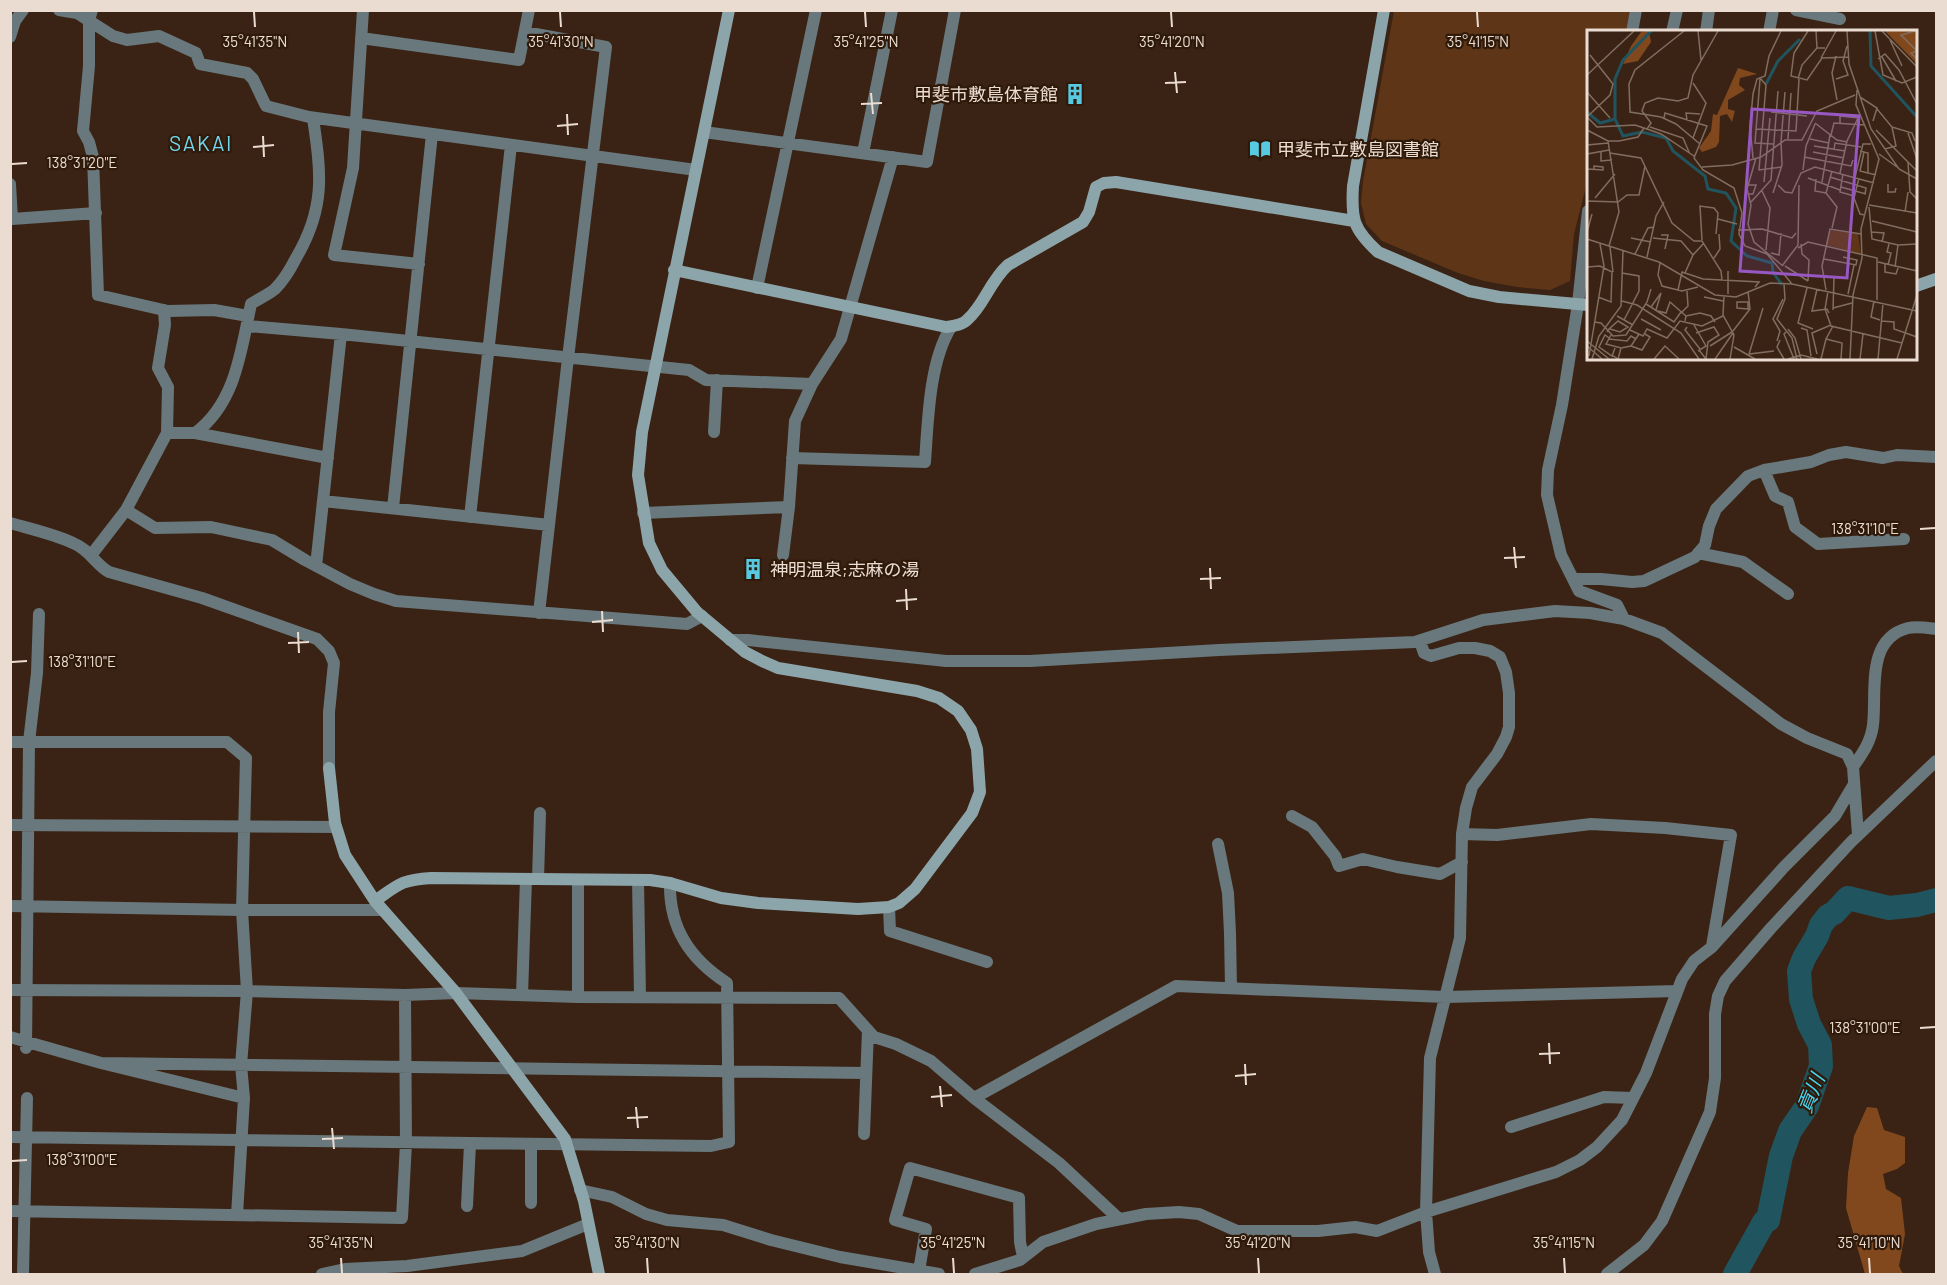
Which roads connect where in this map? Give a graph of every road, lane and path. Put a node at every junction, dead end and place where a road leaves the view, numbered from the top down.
1 (23, 10) edge
2 (58, 10) edge
3 (363, 10) edge
4 (529, 10) edge
5 (729, 10) edge
6 (816, 10) edge
7 (892, 10) edge
8 (955, 10) edge
9 (1384, 10) edge
10 (1636, 10) edge
11 (1677, 10) edge
12 (1709, 10) edge
13 (1773, 10) edge
14 (1796, 10) edge
15 (91, 15) edge
16 (1840, 20) dead end
17 (1632, 30) edge
18 (1672, 30) edge
19 (1706, 30) edge
20 (1769, 30) edge
21 (525, 32) junction
22 (10, 38) edge
23 (361, 38) junction
24 (313, 118) junction
25 (355, 123) junction
26 (704, 132) junction
27 (432, 134) junction
28 (787, 143) junction
29 (511, 145) junction
30 (863, 153) junction
31 (592, 156) junction
32 (893, 157) junction
33 (696, 170) junction
34 (10, 184) edge
35 (11, 189) edge
36 (96, 213) junction
37 (1354, 221) junction
38 (1587, 230) edge
39 (419, 264) junction
40 (674, 270) junction
41 (1936, 279) edge
42 (1917, 286) edge
43 (757, 288) junction
44 (1583, 305) edge
45 (850, 307) junction
46 (164, 310) junction
47 (247, 321) junction
48 (951, 327) junction
49 (341, 334) junction
50 (411, 341) junction
51 (489, 349) junction
52 (568, 358) junction
53 (655, 367) junction
54 (717, 380) junction
55 (812, 384) junction
56 (714, 432) dead end
57 (167, 433) junction
58 (195, 433) junction
59 (1936, 457) edge
60 (328, 458) junction
61 (792, 458) junction
62 (1764, 470) junction
63 (324, 501) junction
64 (789, 507) junction
65 (393, 508) junction
66 (126, 510) junction
67 (643, 513) junction
68 (470, 517) junction
69 (10, 523) edge
70 (549, 525) junction
71 (1904, 539) dead end
72 (1698, 553) junction
73 (92, 554) junction
74 (783, 555) dead end
75 (316, 566) junction
76 (1573, 579) junction
77 (1788, 594) dead end
78 (539, 613) junction
79 (39, 614) dead end
80 (702, 615) junction
81 (1624, 619) junction
82 (1936, 629) edge
83 (729, 640) junction
84 (1420, 641) junction
85 (10, 742) edge
86 (29, 742) junction
87 (1936, 761) edge
88 (1853, 767) junction
89 (1854, 784) junction
90 (540, 813) dead end
91 (1292, 816) dead end
92 (10, 825) edge
93 (28, 825) junction
94 (244, 827) junction
95 (336, 827) junction
96 (1462, 834) junction
97 (1858, 835) junction
98 (1218, 844) dead end
99 (1462, 862) junction
100 (532, 879) junction
101 (578, 880) junction
102 (638, 880) junction
103 (670, 883) junction
104 (10, 906) edge
105 (27, 906) junction
106 (379, 906) junction
107 (889, 907) junction
108 (242, 910) junction
109 (1712, 947) junction
110 (987, 962) dead end
111 (1231, 988) junction
112 (10, 990) edge
113 (26, 990) junction
114 (247, 991) junction
115 (1677, 991) junction
116 (456, 993) junction
117 (405, 995) junction
118 (522, 995) junction
119 (578, 997) junction
120 (640, 997) junction
121 (1445, 997) junction
122 (728, 998) junction
123 (868, 1030) junction
124 (10, 1037) edge
125 (27, 1045) junction
126 (101, 1063) junction
127 (241, 1065) junction
128 (406, 1068) junction
129 (513, 1070) junction
130 (728, 1072) junction
131 (866, 1073) junction
132 (27, 1098) dead end
133 (244, 1098) junction
134 (974, 1098) junction
135 (1633, 1098) junction
136 (1511, 1127) dead end
137 (864, 1134) dead end
138 (10, 1137) edge
139 (26, 1137) junction
140 (241, 1140) junction
141 (406, 1143) junction
142 (470, 1144) junction
143 (531, 1144) junction
144 (567, 1145) junction
145 (580, 1190) junction
146 (531, 1203) dead end
147 (467, 1206) dead end
148 (10, 1212) edge
149 (24, 1212) junction
150 (1426, 1212) junction
151 (237, 1215) junction
152 (1119, 1220) junction
153 (588, 1224) junction
154 (1023, 1257) junction
155 (919, 1271) junction
156 (23, 1275) edge
157 (322, 1275) edge
158 (599, 1275) edge
159 (939, 1275) edge
160 (975, 1275) edge
161 (1435, 1275) edge
162 (1607, 1275) edge

1 - 22 street
2 - 15 street
3 - 23 street
4 - 21 street
5 - 26 street
6 - 28 street
7 - 30 street
8 - 32 street
9 - 37 street
10 - 17 street
11 - 18 street
12 - 19 street
13 - 20 street
14 - 16 street
15 - 24 street
15 - 36 street
21 - 23 street
21 - 31 street
23 - 25 street
24 - 25 street
24 - 47 street
25 - 27 street
25 - 39 street
26 - 28 street
26 - 33 street
27 - 29 street
27 - 39 street
28 - 30 street
28 - 43 street
29 - 31 street
29 - 51 street
30 - 32 street
31 - 33 street
31 - 52 street
32 - 45 street
33 - 40 street
34 - 35 street
35 - 36 street
36 - 46 street
37 - 44 street
37 - 48 street
38 - 44 street
39 - 50 street
40 - 43 street
40 - 53 street
41 - 42 street
43 - 45 street
44 - 76 street
45 - 48 street
45 - 55 street
46 - 47 street
46 - 57 street
47 - 49 street
47 - 58 street
48 - 61 street
49 - 50 street
49 - 60 street
50 - 51 street
50 - 65 street
51 - 52 street
51 - 68 street
52 - 53 street
52 - 70 street
53 - 54 street
53 - 67 street
54 - 55 street
54 - 56 street
55 - 61 street
57 - 58 street
57 - 66 street
58 - 60 street
59 - 62 street
60 - 63 street
61 - 64 street
62 - 71 street
62 - 72 street
63 - 65 street
63 - 75 street
64 - 67 street
64 - 74 street
65 - 68 street
66 - 73 street
66 - 75 street
67 - 80 street
68 - 70 street
69 - 73 street
70 - 78 street
72 - 76 street
72 - 77 street
73 - 95 street
75 - 78 street
76 - 81 street
78 - 80 street
79 - 86 street
80 - 83 street
81 - 84 street
81 - 88 street
82 - 88 street
83 - 84 street
83 - 107 street
84 - 96 street
85 - 86 street
86 - 93 street
86 - 94 street
87 - 97 street
88 - 89 street
89 - 97 street
89 - 109 street
90 - 100 street
91 - 99 street
92 - 93 street
93 - 94 street
93 - 105 street
94 - 95 street
94 - 108 street
95 - 106 street
96 - 99 street
96 - 109 street
97 - 162 street
98 - 111 street
99 - 121 street
100 - 101 street
100 - 106 street
100 - 118 street
101 - 102 street
101 - 119 street
102 - 103 street
102 - 120 street
103 - 107 street
103 - 122 street
104 - 105 street
105 - 108 street
105 - 113 street
106 - 108 street
106 - 116 street
107 - 110 street
108 - 114 street
109 - 115 street
111 - 121 street
111 - 134 street
112 - 113 street
113 - 114 street
113 - 125 street
114 - 117 street
114 - 127 street
115 - 121 street
115 - 135 street
116 - 117 street
116 - 118 street
116 - 129 street
117 - 128 street
118 - 119 street
119 - 120 street
120 - 122 street
121 - 150 street
122 - 123 street
122 - 130 street
123 - 131 street
123 - 134 street
124 - 125 street
125 - 126 street
126 - 127 street
126 - 133 street
127 - 128 street
127 - 133 street
128 - 129 street
128 - 141 street
129 - 130 street
129 - 144 street
130 - 131 street
130 - 144 street
131 - 137 street
132 - 139 street
133 - 140 street
134 - 152 street
135 - 136 street
135 - 150 street
138 - 139 street
139 - 140 street
139 - 149 street
140 - 141 street
140 - 151 street
141 - 142 street
141 - 151 street
142 - 143 street
142 - 147 street
143 - 144 street
143 - 146 street
144 - 145 street
145 - 153 street
145 - 155 street
148 - 149 street
149 - 151 street
149 - 156 street
150 - 152 street
150 - 161 street
152 - 154 street
153 - 157 street
153 - 158 street
154 - 155 street
154 - 160 street
155 - 159 street

